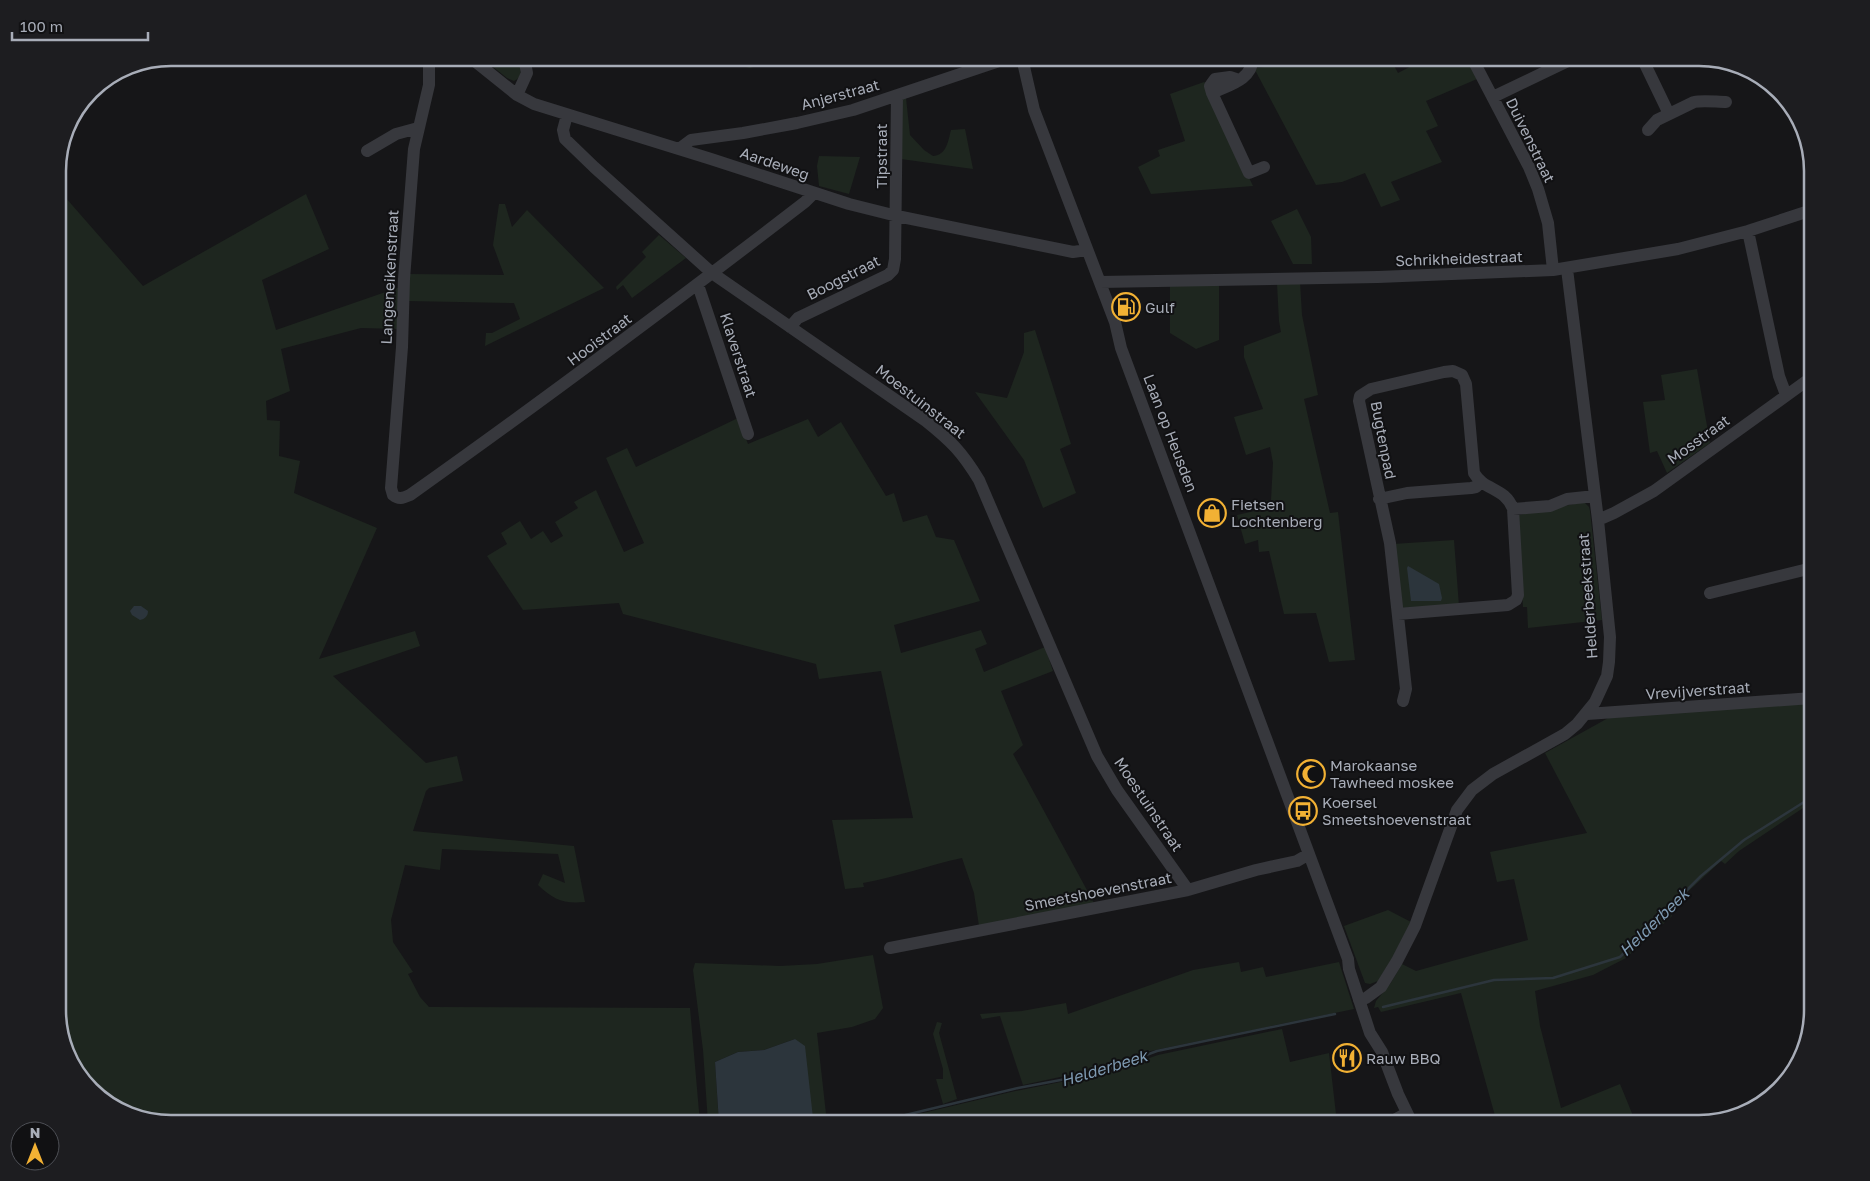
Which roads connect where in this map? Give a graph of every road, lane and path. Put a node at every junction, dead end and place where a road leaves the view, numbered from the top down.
1 (429, 66) edge
2 (481, 66) edge
3 (526, 66) edge
4 (984, 66) edge
5 (1024, 66) edge
6 (1251, 66) edge
7 (1476, 66) edge
8 (1557, 66) edge
9 (1646, 66) edge
10 (517, 95) junction
11 (897, 95) junction
12 (1492, 97) junction
13 (1726, 102) dead end
14 (1669, 114) junction
15 (567, 115) junction
16 (418, 128) junction
17 (1648, 130) dead end
18 (679, 149) junction
19 (367, 151) dead end
20 (1264, 167) dead end
21 (814, 193) junction
22 (1804, 213) edge
23 (897, 216) junction
24 (1748, 231) junction
25 (1087, 250) junction
26 (1567, 269) junction
27 (1553, 270) junction
28 (712, 273) junction
29 (1100, 282) junction
30 (698, 285) junction
31 (790, 326) junction
32 (1804, 383) edge
33 (1786, 395) junction
34 (748, 434) dead end
35 (1481, 482) junction
36 (1595, 496) junction
37 (397, 498) joint
38 (1379, 499) junction
39 (1513, 509) junction
40 (1598, 520) junction
41 (1804, 570) edge
42 (1710, 593) dead end
43 (1398, 614) junction
44 (1804, 699) edge
45 (1403, 701) dead end
46 (1587, 714) junction
47 (1309, 854) junction
48 (1188, 890) junction
49 (890, 948) dead end
50 (1362, 999) junction
51 (1409, 1115) edge

1 - 16 street, Langeneikenstraat
2 - 10 street, Aardeweg
3 - 10 street
4 - 11 street, Anjerstraat
5 - 25 street, Laan op Heusden
6 - 20 street
7 - 12 street, Duivenstraat
8 - 12 street
9 - 14 street
10 - 15 street, Aardeweg
11 - 18 street, Anjerstraat
11 - 23 street, Tipstraat
12 - 27 street, Duivenstraat
13 - 14 street
14 - 17 street
15 - 18 street, Aardeweg
15 - 28 street, Moestuinstraat
16 - 19 street
16 - 37 street, Langeneikenstraat
18 - 21 street, Aardeweg
21 - 23 street, Aardeweg
21 - 28 street, Hooistraat
22 - 24 street, Schrikheidestraat
23 - 25 street, Aardeweg
23 - 31 street, Boogstraat
24 - 26 street, Schrikheidestraat
24 - 33 street
25 - 29 street, Laan op Heusden
26 - 27 street, Schrikheidestraat
26 - 36 street, Helderbeekstraat
27 - 29 street, Schrikheidestraat
28 - 30 street, Hooistraat
28 - 31 street, Moestuinstraat
29 - 47 street, Laan op Heusden
30 - 34 street, Klaverstraat
30 - 37 street, Hooistraat
31 - 48 street, Moestuinstraat
32 - 33 street, Mosstraat
33 - 40 street, Mosstraat
35 - 38 street, Bugtenpad
35 - 38 street, Bugtenpad
35 - 39 street
36 - 39 street
36 - 40 street, Helderbeekstraat
38 - 43 street, Bugtenpad
39 - 43 street
40 - 46 street, Helderbeekstraat
41 - 42 street
43 - 45 street, Bugtenpad
44 - 46 street, Vrevijverstraat
46 - 50 street, Helderbeekstraat
47 - 48 street, Smeetshoevenstraat
47 - 50 street, Laan op Heusden
48 - 49 street, Smeetshoevenstraat
50 - 51 street, Laan op Heusden

